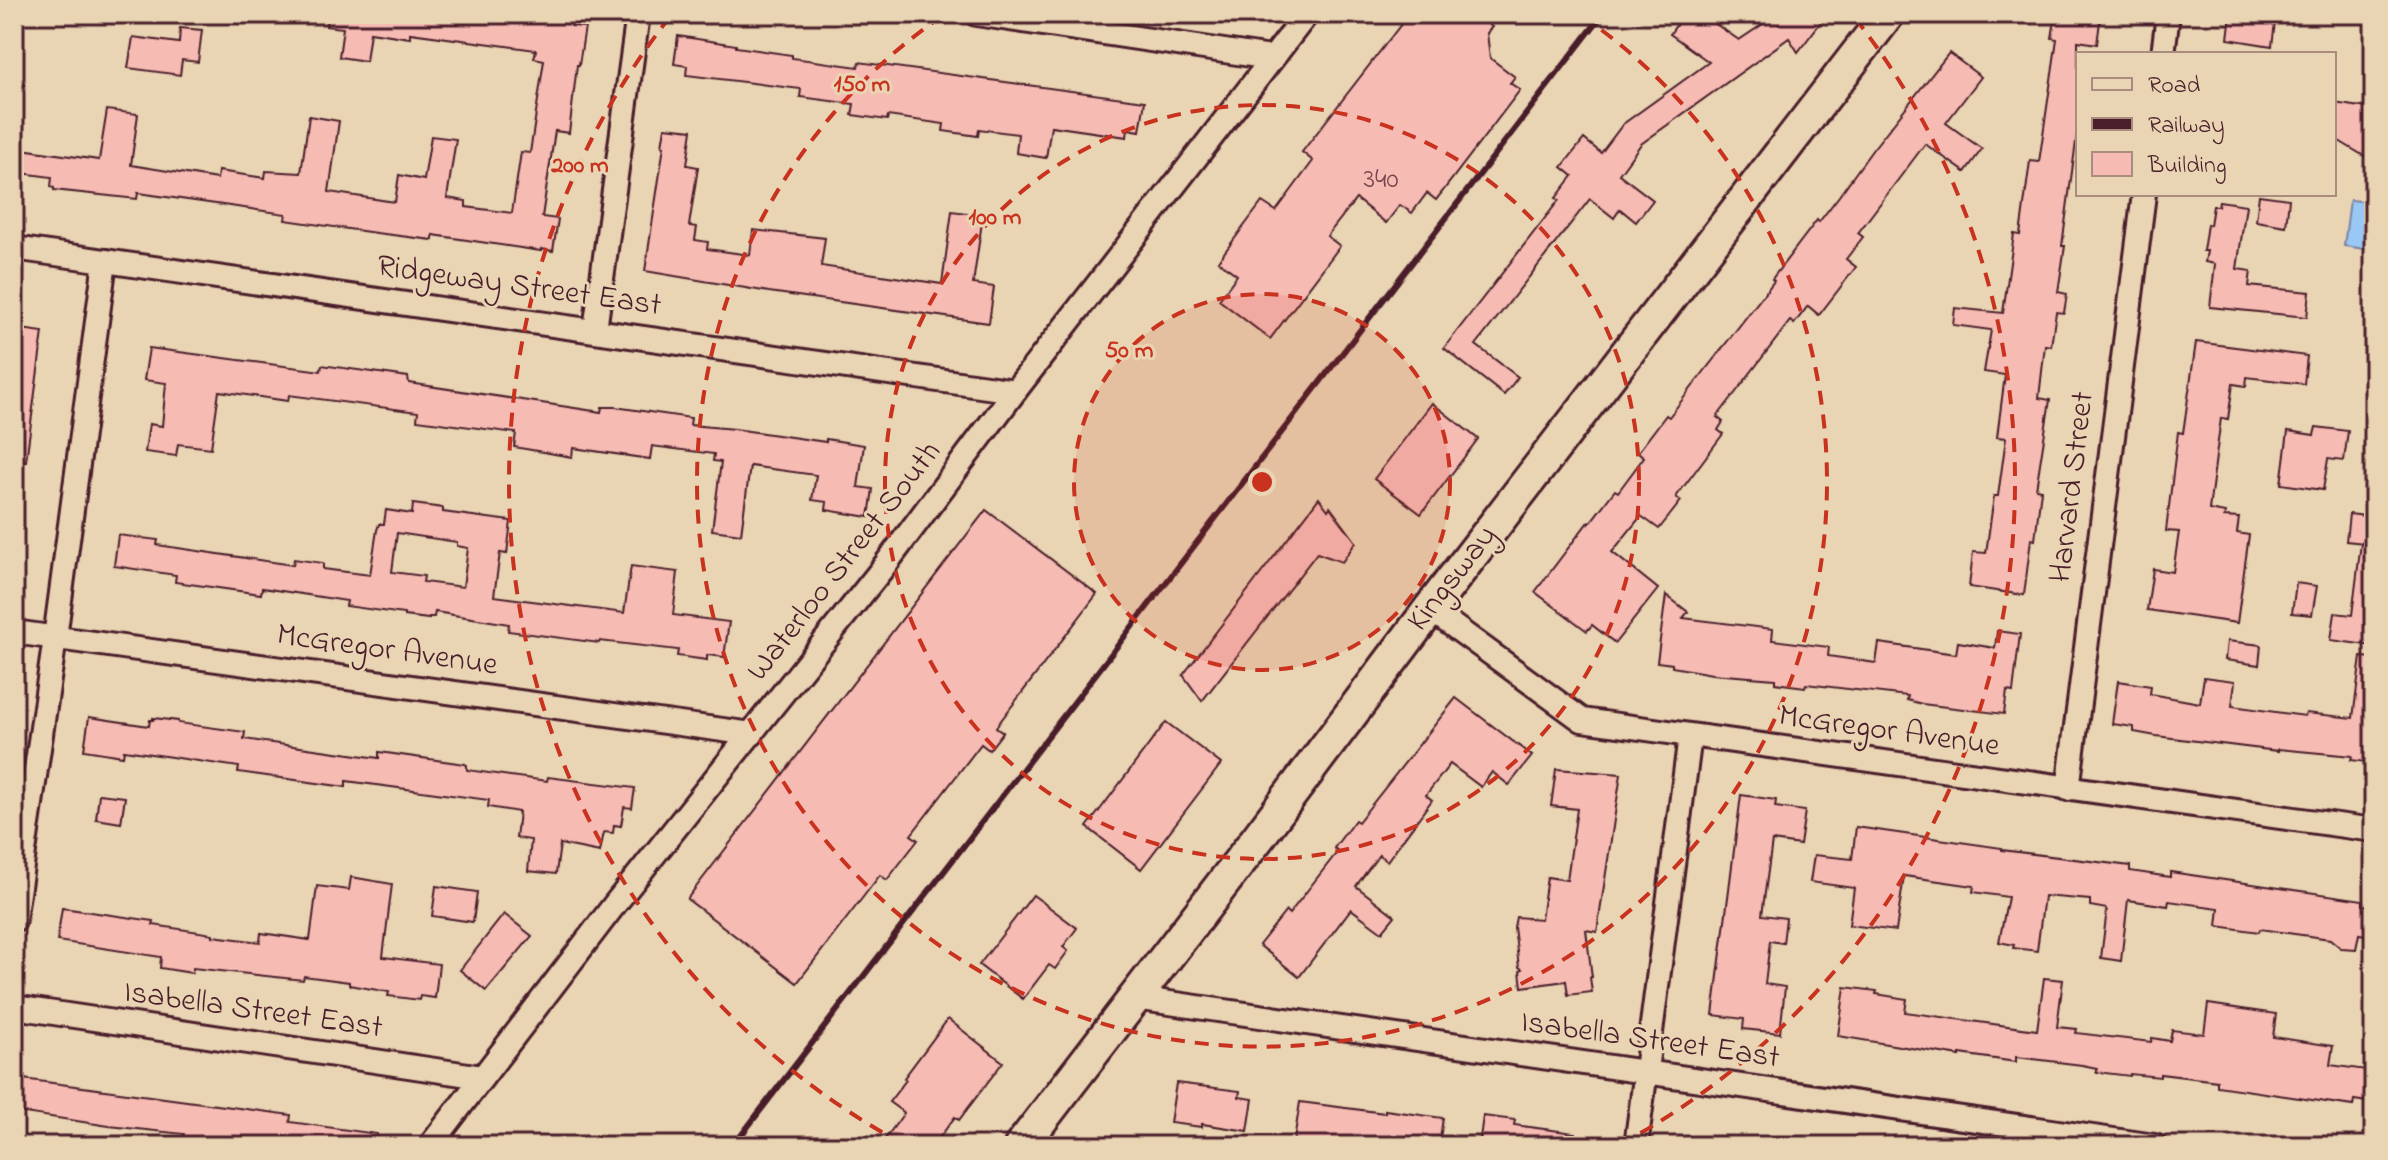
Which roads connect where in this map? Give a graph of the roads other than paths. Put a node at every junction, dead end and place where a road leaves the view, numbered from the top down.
1 (638, 14) edge
2 (976, 14) edge
3 (1307, 14) edge
4 (2168, 14) edge
5 (1888, 17) edge
6 (2163, 52) edge
7 (1271, 58) junction
8 (2144, 196) edge
9 (14, 248) edge
10 (105, 261) junction
11 (595, 330) junction
12 (1015, 391) junction
13 (1430, 609) junction
14 (14, 632) edge
15 (55, 638) junction
16 (752, 734) junction
17 (1690, 736) junction
18 (2068, 789) junction
19 (2374, 830) edge
20 (14, 921) edge
21 (1135, 998) junction
22 (14, 1007) edge
23 (1646, 1074) junction
24 (482, 1077) junction
25 (430, 1146) edge
26 (1021, 1146) edge
27 (1636, 1146) edge
28 (2155, 1146) edge

1 - 11 street
2 - 7 street
3 - 7 street, Waterloo Street South
4 - 6 street
5 - 13 main road, Kingsway
7 - 12 street, Waterloo Street South
8 - 18 street, Harvard Street
9 - 10 street, Ridgeway Street East
10 - 11 street, Ridgeway Street East
10 - 15 street
11 - 12 street, Ridgeway Street East
12 - 16 street, Waterloo Street South
13 - 17 street, McGregor Avenue
13 - 21 main road, Kingsway
14 - 15 street, McGregor Avenue
15 - 16 street, McGregor Avenue
15 - 20 street
16 - 24 street, Waterloo Street South
17 - 18 street, McGregor Avenue
17 - 23 street
18 - 19 street, McGregor Avenue
21 - 23 street, Isabella Street East
21 - 26 main road, Kingsway
22 - 24 street, Isabella Street East
23 - 27 street
23 - 28 street, Isabella Street East
24 - 25 street, Waterloo Street South

